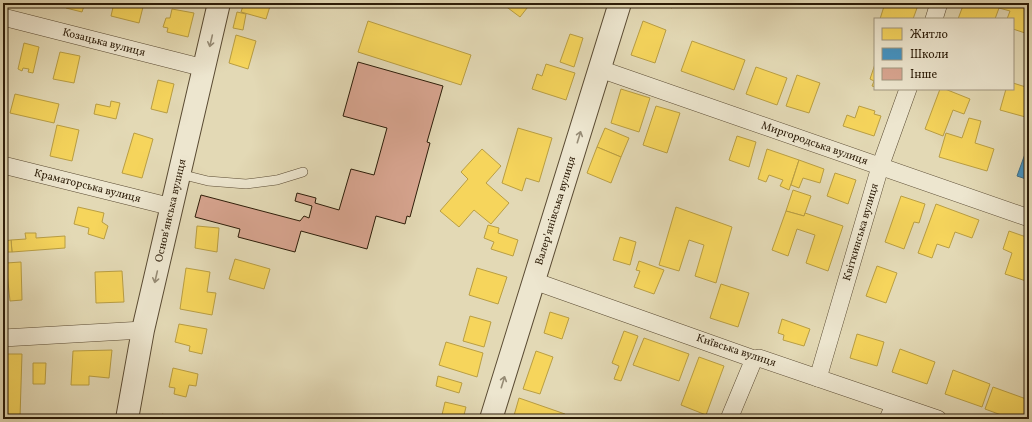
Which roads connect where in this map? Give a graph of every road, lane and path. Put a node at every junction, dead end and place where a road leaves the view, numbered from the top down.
1 (220, 3) edge
2 (620, 3) edge
3 (939, 3) edge
4 (3, 17) edge
5 (934, 18) edge
6 (204, 68) junction
7 (600, 69) junction
8 (908, 90) edge
9 (3, 164) edge
10 (880, 167) junction
11 (303, 172) dead end
12 (180, 174) junction
13 (172, 207) junction
14 (1029, 218) edge
15 (534, 281) junction
16 (143, 330) junction
17 (3, 338) edge
18 (754, 359) junction
19 (818, 378) junction
20 (891, 412) edge
21 (127, 419) edge
22 (491, 419) edge
23 (729, 419) edge
24 (938, 419) edge

1 -> 6 street, Основ’янська вулиця
2 - 7 street, Валер’янівська вулиця
3 - 5 street
4 - 6 street, Козацька вулиця
6 - 12 street, Основ’янська вулиця
7 - 10 street, Миргородська вулиця
15 -> 7 street, Валер’янівська вулиця
8 - 10 street, Квіткинська вулиця
9 - 13 street, Краматорська вулиця
10 - 14 street, Миргородська вулиця
10 - 19 street, Квіткинська вулиця
11 - 12 lane
12 - 13 street, Основ’янська вулиця
13 -> 16 street, Основ’янська вулиця
15 - 18 street, Київська вулиця
22 -> 15 street, Валер’янівська вулиця
16 - 17 street
16 - 21 street, Основ’янська вулиця
18 - 19 street, Київська вулиця
18 - 23 street
19 - 20 street, Київська вулиця
20 - 24 street, Київська вулиця

